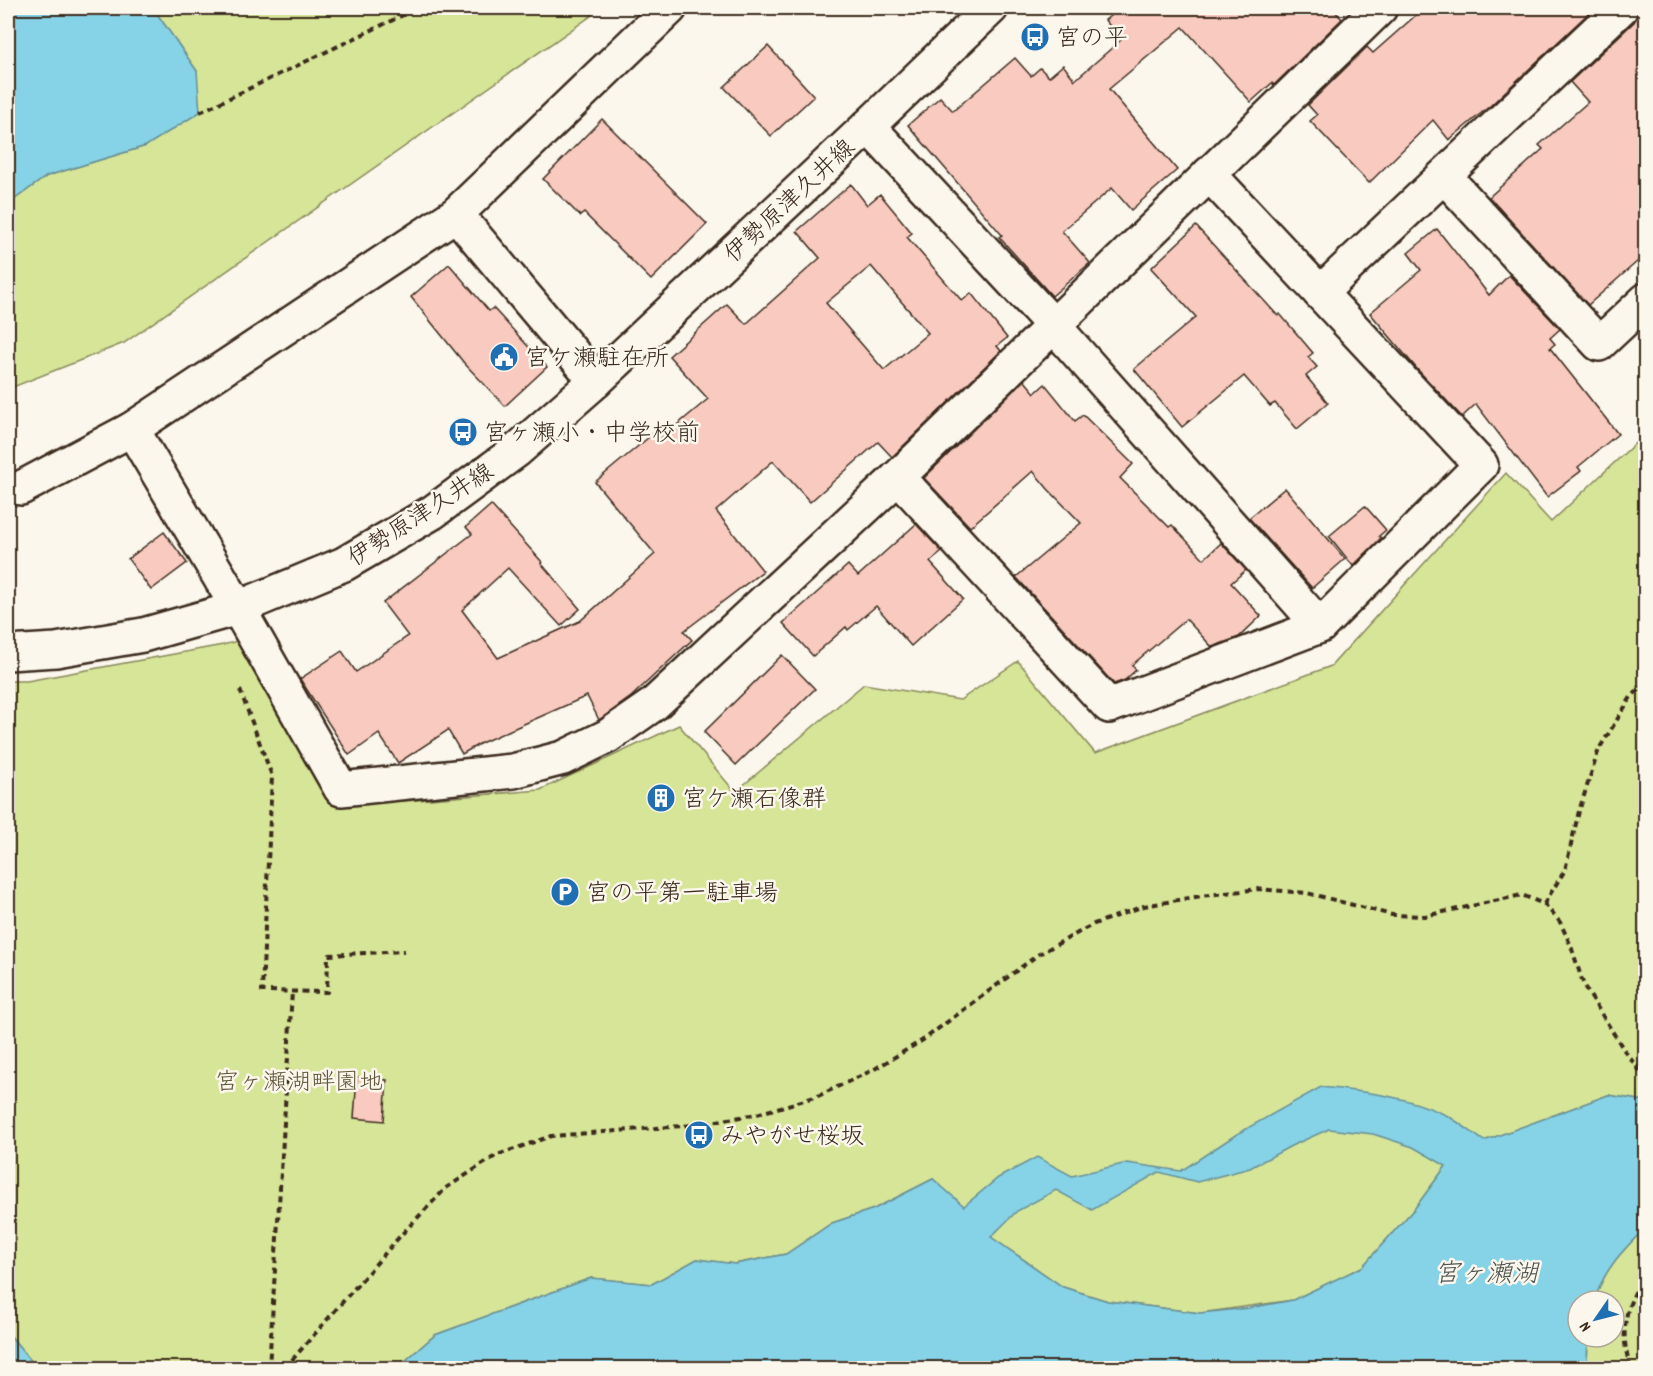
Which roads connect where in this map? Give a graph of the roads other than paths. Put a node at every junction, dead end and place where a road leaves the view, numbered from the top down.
1 (670, 8) edge
2 (991, 8) edge
3 (1380, 8) edge
4 (1621, 8) edge
5 (868, 126) junction
6 (1209, 174) junction
7 (1444, 176) junction
8 (456, 214) junction
9 (1320, 293) junction
10 (1646, 300) edge
11 (1053, 326) junction
12 (596, 381) junction
13 (132, 429) junction
14 (898, 477) junction
15 (21, 488) dead end
16 (238, 608) junction
17 (1320, 626) junction
18 (8, 653) edge

1 - 8 street
2 - 5 street, 伊勢原津久井線
3 - 6 street
4 - 7 street
5 - 11 street
5 - 12 street, 伊勢原津久井線
6 - 9 street
6 - 11 street
7 - 9 street
7 - 10 street
8 - 12 street
8 - 13 street
9 - 17 street
11 - 14 street
11 - 17 street
12 - 16 street, 伊勢原津久井線
13 - 15 street
13 - 16 street
14 - 16 street
14 - 17 street
16 - 18 street, 伊勢原津久井線

